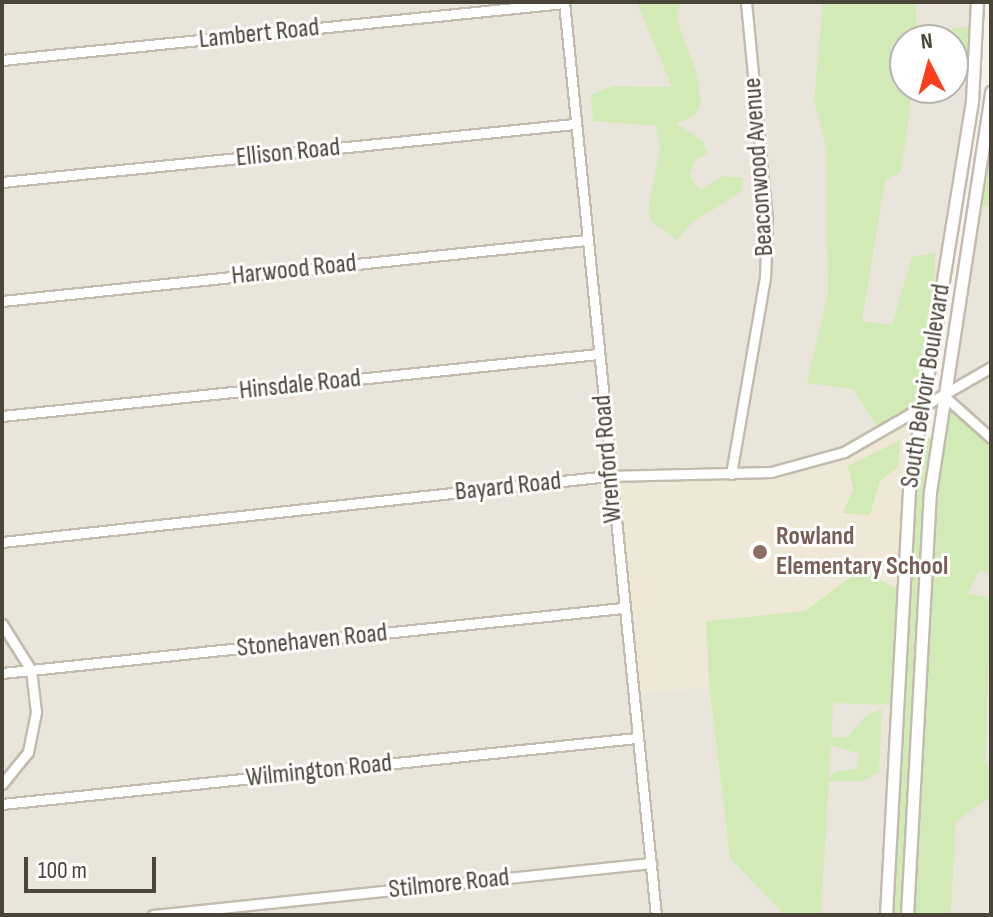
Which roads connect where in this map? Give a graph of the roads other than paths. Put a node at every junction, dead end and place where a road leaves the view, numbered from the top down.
1 (564, 2) edge
2 (746, 2) edge
3 (977, 2) edge
4 (2, 60) edge
5 (991, 92) edge
6 (574, 124) junction
7 (2, 182) edge
8 (586, 240) junction
9 (2, 301) edge
10 (598, 354) junction
11 (991, 367) edge
12 (944, 396) junction
13 (922, 408) junction
14 (2, 416) edge
15 (991, 438) edge
16 (731, 474) junction
17 (609, 476) junction
18 (2, 542) edge
19 (623, 608) junction
20 (2, 624) edge
21 (31, 670) junction
22 (2, 673) edge
23 (636, 738) junction
24 (2, 784) edge
25 (2, 804) edge
26 (651, 863) junction
27 (153, 915) edge
28 (656, 915) edge
29 (886, 915) edge
30 (907, 915) edge

1 - 4 street, Lambert Road
1 - 6 street, Wrenford Road
2 - 16 street, Beaconwood Avenue
3 - 13 street, South Belvoir Boulevard
5 - 12 street, South Belvoir Boulevard
6 - 7 street, Ellison Road
6 - 8 street, Wrenford Road
8 - 9 street, Harwood Road
8 - 10 street, Wrenford Road
10 - 14 street, Hinsdale Road
10 - 17 street, Wrenford Road
11 - 12 street, Bayard Road
12 - 13 street, Bayard Road
12 - 15 street
12 - 30 street, South Belvoir Boulevard
13 - 16 street, Bayard Road
13 - 29 street, South Belvoir Boulevard
16 - 17 street, Bayard Road
17 - 18 street, Bayard Road
17 - 19 street, Wrenford Road
19 - 21 street, Stonehaven Road
19 - 23 street, Wrenford Road
20 - 21 street
21 - 22 street, Stonehaven Road
21 - 24 street
23 - 25 street, Wilmington Road
23 - 26 street, Wrenford Road
26 - 27 street, Stilmore Road
26 - 28 street, Wrenford Road

